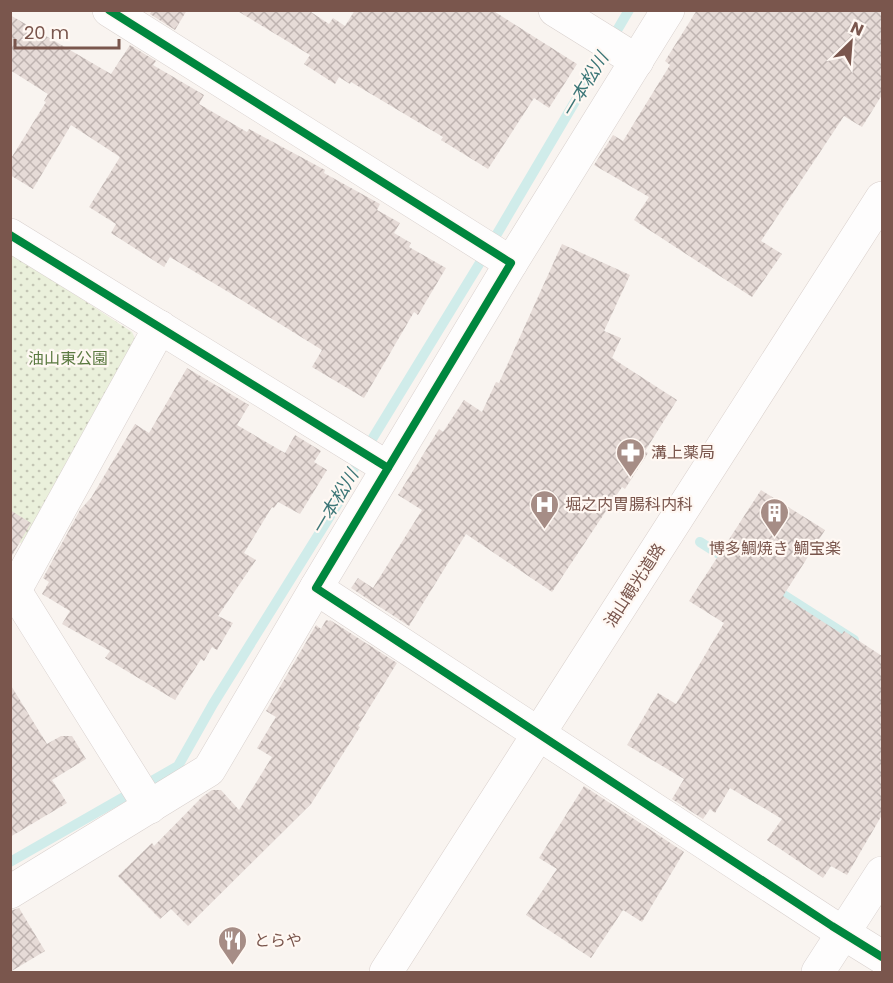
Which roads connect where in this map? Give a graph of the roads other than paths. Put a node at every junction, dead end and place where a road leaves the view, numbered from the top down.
1 (109, 10) edge
2 (555, 10) edge
3 (668, 10) edge
4 (631, 57) junction
5 (882, 198) edge
6 (10, 235) edge
7 (497, 254) junction
8 (160, 327) junction
9 (372, 458) junction
10 (13, 587) edge
11 (316, 588) junction
12 (538, 734) junction
13 (141, 793) junction
14 (882, 873) edge
15 (10, 892) edge
16 (844, 933) junction
17 (882, 957) edge
18 (386, 972) edge
19 (818, 972) edge

1 - 7 street
2 - 4 street
3 - 4 street
4 - 7 street
5 - 12 street, 油山観光道路
6 - 8 street
7 - 9 street
8 - 9 street
8 - 10 street
9 - 11 street
10 - 13 street
11 - 12 street
11 - 13 street
12 - 16 street
12 - 18 street, 油山観光道路
13 - 15 street
14 - 16 street
16 - 17 street
16 - 19 street

